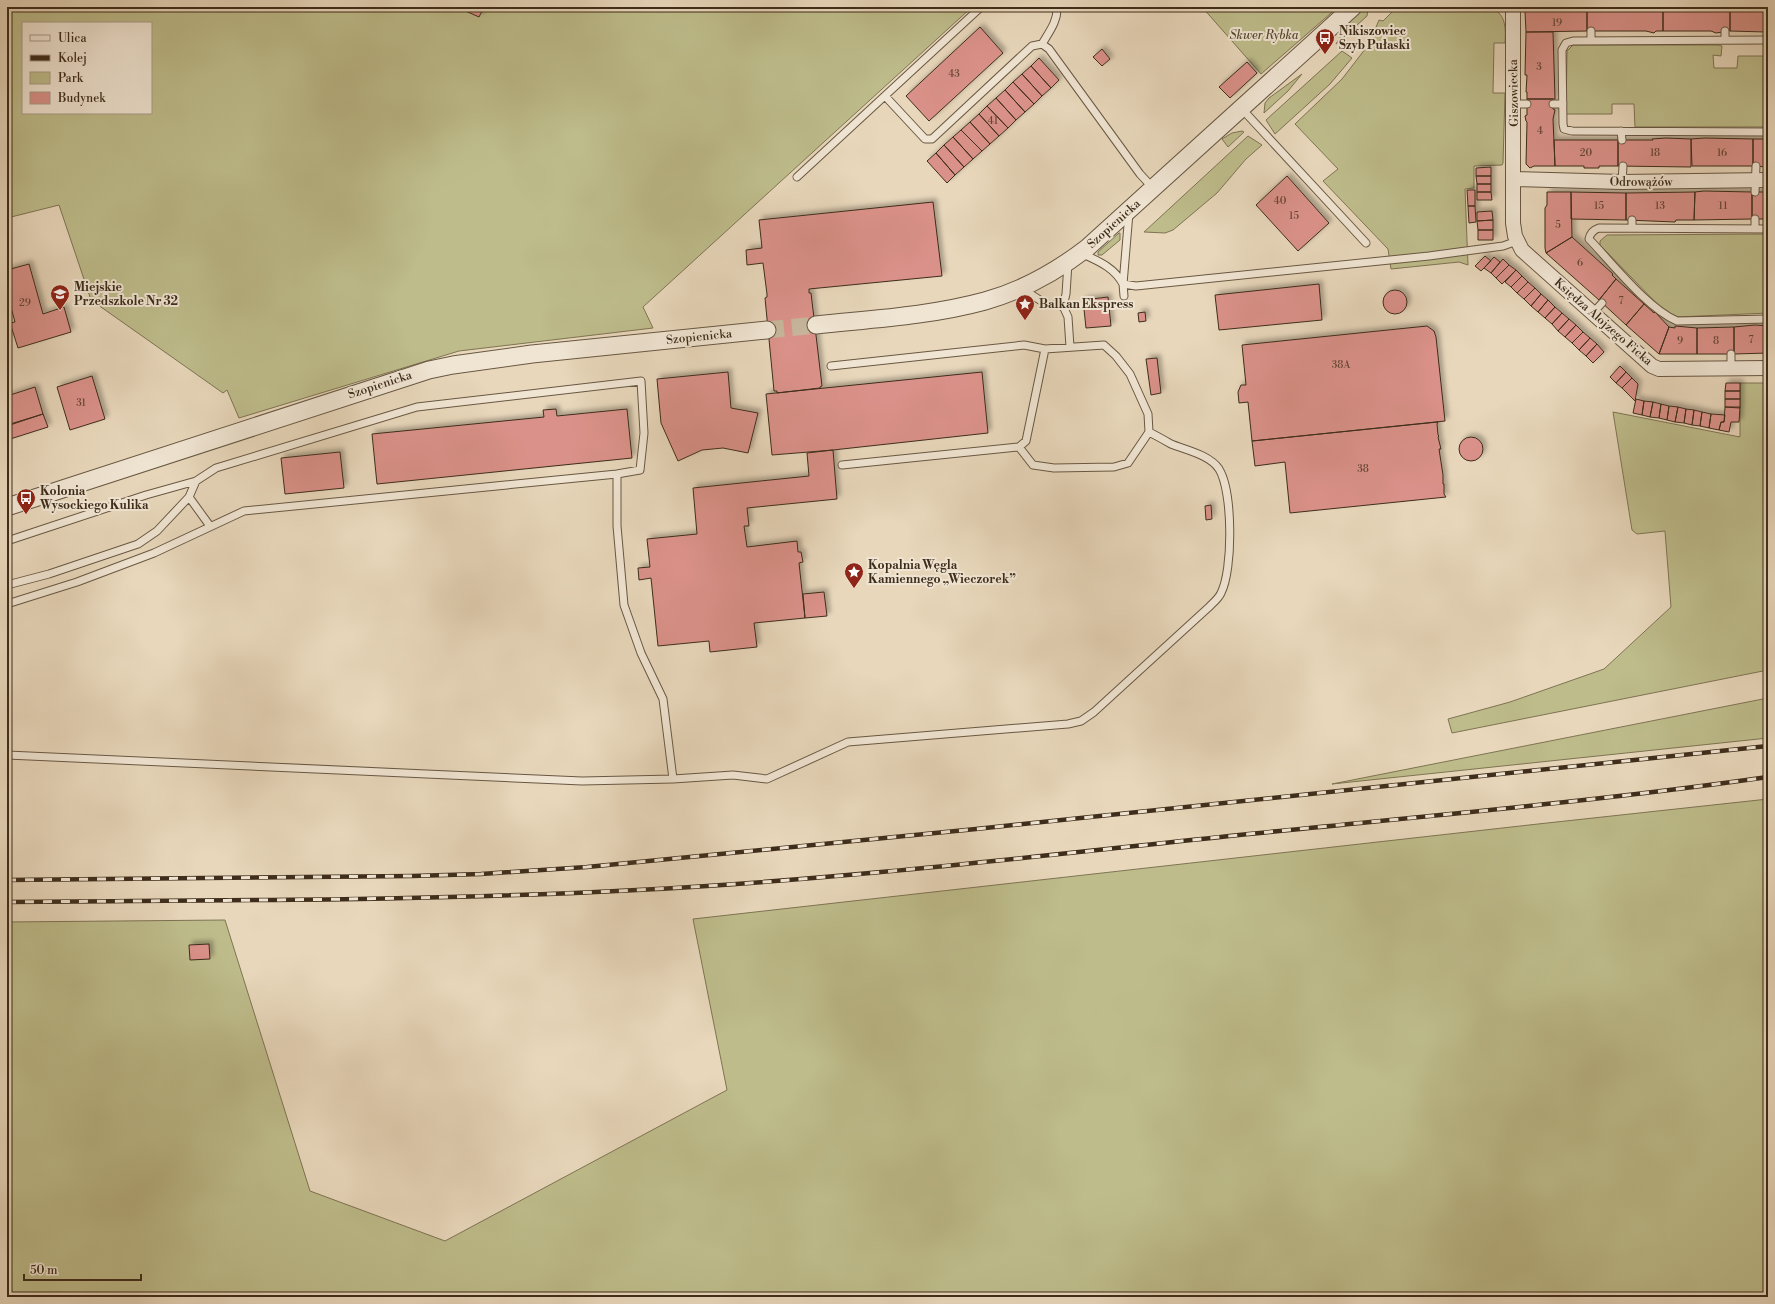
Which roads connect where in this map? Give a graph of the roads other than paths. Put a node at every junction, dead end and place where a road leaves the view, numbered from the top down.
1 (981, 7) edge
2 (1057, 7) edge
3 (1353, 7) edge
4 (1513, 7) edge
5 (1591, 31) dead end
6 (1725, 31) dead end
7 (1591, 40) junction
8 (1725, 40) junction
9 (1768, 40) edge
10 (1042, 44) junction
11 (885, 96) junction
12 (1553, 104) dead end
13 (1563, 104) junction
14 (1241, 108) junction
15 (1621, 132) junction
16 (1768, 132) edge
17 (1622, 140) dead end
18 (1623, 166) dead end
19 (1756, 166) dead end
20 (797, 178) dead end
21 (1513, 179) junction
22 (1629, 184) junction
23 (1760, 184) edge
24 (1153, 189) junction
25 (1130, 211) junction
26 (1755, 219) dead end
27 (1632, 220) dead end
28 (1632, 228) junction
29 (1755, 229) junction
30 (1768, 229) edge
31 (1517, 241) junction
32 (1366, 243) dead end
33 (1075, 257) junction
34 (1123, 284) junction
35 (1021, 288) junction
36 (1124, 296) dead end
37 (1602, 303) dead end
38 (1063, 306) junction
39 (1592, 314) junction
40 (1768, 319) edge
41 (816, 325) tunnel mouth
42 (767, 330) tunnel mouth
43 (1070, 347) junction
44 (1045, 349) junction
45 (1731, 354) dead end
46 (831, 366) dead end
47 (1768, 368) edge
48 (1731, 369) junction
49 (1149, 432) junction
50 (1019, 447) junction
51 (842, 465) dead end
52 (617, 474) junction
53 (196, 481) junction
54 (189, 497) junction
55 (7, 507) edge
56 (210, 526) junction
57 (7, 541) edge
58 (7, 585) edge
59 (7, 604) edge
60 (7, 755) edge
61 (673, 779) junction

1 - 11 lane
2 - 10 lane
3 - 14 street, Szopienicka
4 - 21 street, Giszowiecka
5 - 7 lane
6 - 8 lane
7 - 8 lane
7 - 13 lane
8 - 9 lane
10 - 11 lane
10 - 24 lane
11 - 20 lane
12 - 13 lane
13 - 15 lane
14 - 24 street, Szopienicka
14 - 32 lane
15 - 16 lane
15 - 17 lane
18 - 22 lane
19 - 23 lane
21 - 22 street, Odrowążów
21 - 31 street, Księdza Alojzego Ficka
22 - 23 street, Odrowążów
24 - 25 street, Szopienicka
25 - 33 street, Szopienicka
25 - 34 lane
26 - 29 lane
27 - 28 lane
28 - 29 lane
28 - 40 lane
29 - 30 lane
31 - 34 lane
31 - 39 street, Księdza Alojzego Ficka
33 - 34 lane
33 - 35 street, Szopienicka
33 - 38 lane
34 - 36 lane
35 - 38 lane
35 - 41 street, Szopienicka
37 - 39 lane
38 - 43 lane
39 - 48 street, Księdza Alojzego Ficka
42 - 55 street, Szopienicka
43 - 44 lane
43 - 49 lane
44 - 46 lane
44 - 50 lane
45 - 48 lane
47 - 48 street, Księdza Alojzego Ficka
49 - 50 lane
49 - 61 lane
50 - 51 lane
52 - 53 lane
52 - 56 lane
52 - 61 lane
53 - 54 lane
53 - 57 lane
54 - 56 lane
54 - 58 lane
56 - 59 lane
60 - 61 lane

